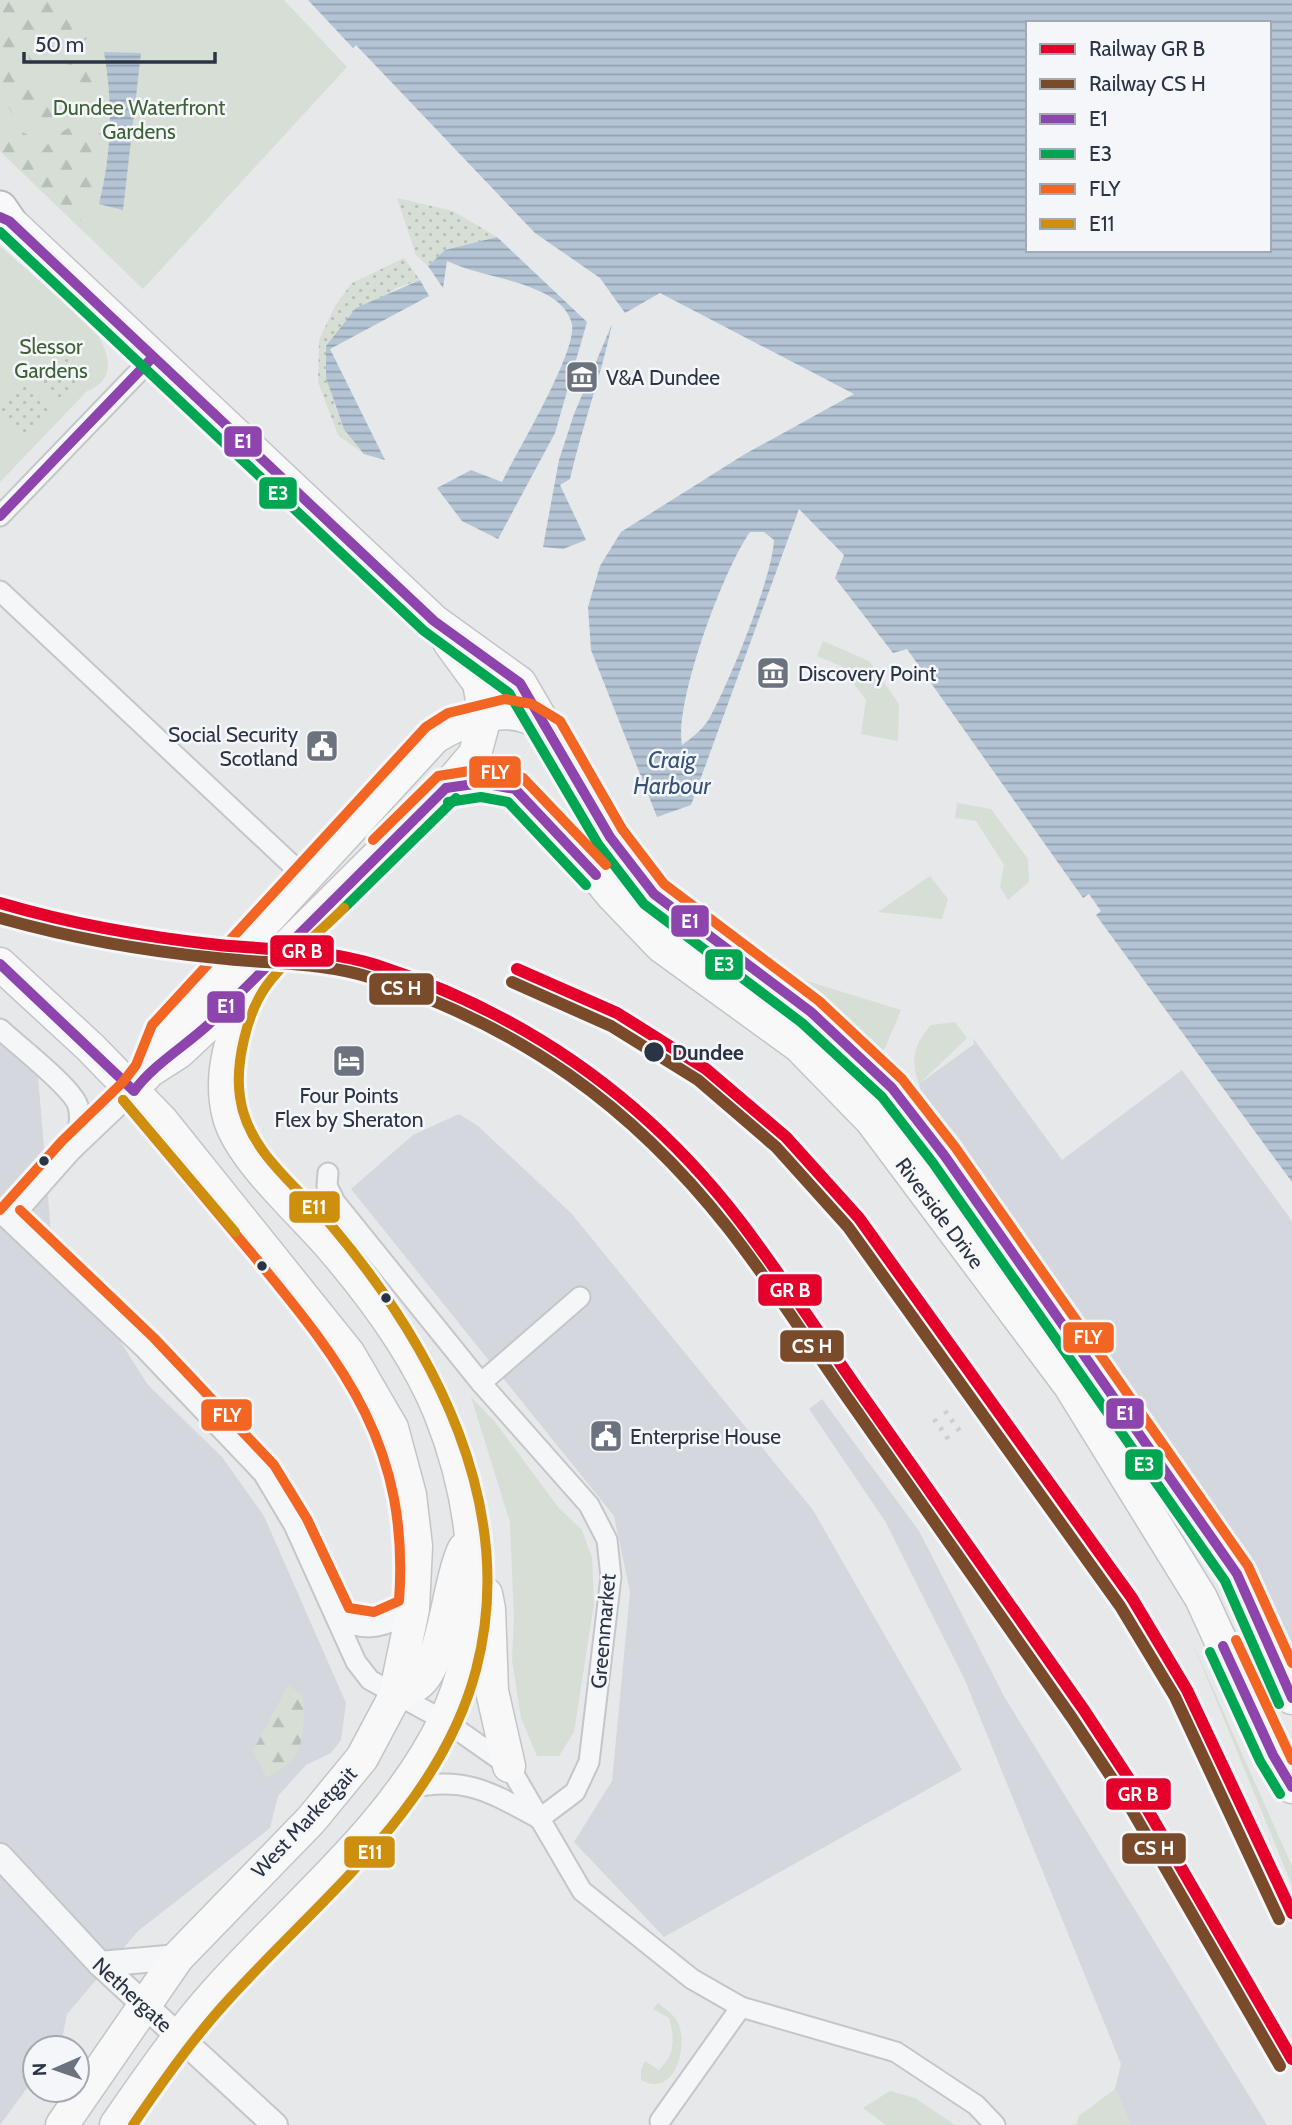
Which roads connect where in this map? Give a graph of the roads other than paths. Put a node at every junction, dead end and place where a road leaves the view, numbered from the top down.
1 (3, 215) edge
2 (152, 358) junction
3 (0, 516) edge
4 (0, 591) edge
5 (434, 621) junction
6 (485, 716) junction
7 (551, 732) junction
8 (446, 789) junction
9 (307, 879) junction
10 (0, 964) edge
11 (253, 980) junction
12 (0, 1029) edge
13 (141, 1081) junction
14 (72, 1150) junction
15 (328, 1172) dead end
16 (5, 1216) edge
17 (580, 1297) dead end
18 (481, 1383) junction
19 (471, 1535) junction
20 (413, 1609) junction
21 (338, 1618) junction
22 (395, 1696) junction
23 (1292, 1698) edge
24 (445, 1721) junction
25 (509, 1766) junction
26 (1292, 1787) edge
27 (405, 1789) junction
28 (539, 1819) junction
29 (0, 1856) edge
30 (178, 1957) junction
31 (100, 1964) junction
32 (145, 2005) junction
33 (741, 2007) junction
34 (180, 2038) junction
35 (660, 2120) dead end
36 (62, 2125) edge
37 (116, 2125) edge
38 (275, 2125) edge
39 (995, 2125) edge

1 - 2 main road
2 - 3 street
2 - 5 main road
4 - 9 street
5 - 6 main road
5 - 7 main road, Riverside Drive
6 - 7 main road
6 - 8 main road
6 - 9 main road
7 - 23 main road, Riverside Drive
8 - 11 main road
8 - 26 main road, Riverside Drive
9 - 13 main road
10 - 13 main road, West Marketgait
11 - 13 main road
11 - 19 main road
12 - 14 street
13 - 14 street
13 - 20 main road, West Marketgait
14 - 16 street
15 - 18 street, Greenmarket
16 - 21 street
17 - 18 street
18 - 28 street, Greenmarket
19 - 22 main road
19 - 24 main road
19 - 25 main road
20 - 21 street
20 - 22 main road, West Marketgait
21 - 22 street
22 - 24 street
22 - 30 main road, West Marketgait
24 - 25 street
24 - 27 main road
25 - 28 street
27 - 28 street
27 - 34 main road
28 - 33 street
29 - 31 street, Nethergate
30 - 31 street
30 - 32 main road, West Marketgait
31 - 32 street, Nethergate
32 - 34 street, Nethergate
32 - 36 main road, West Marketgait
33 - 35 street
33 - 39 street
34 - 37 main road
34 - 38 street, Nethergate

